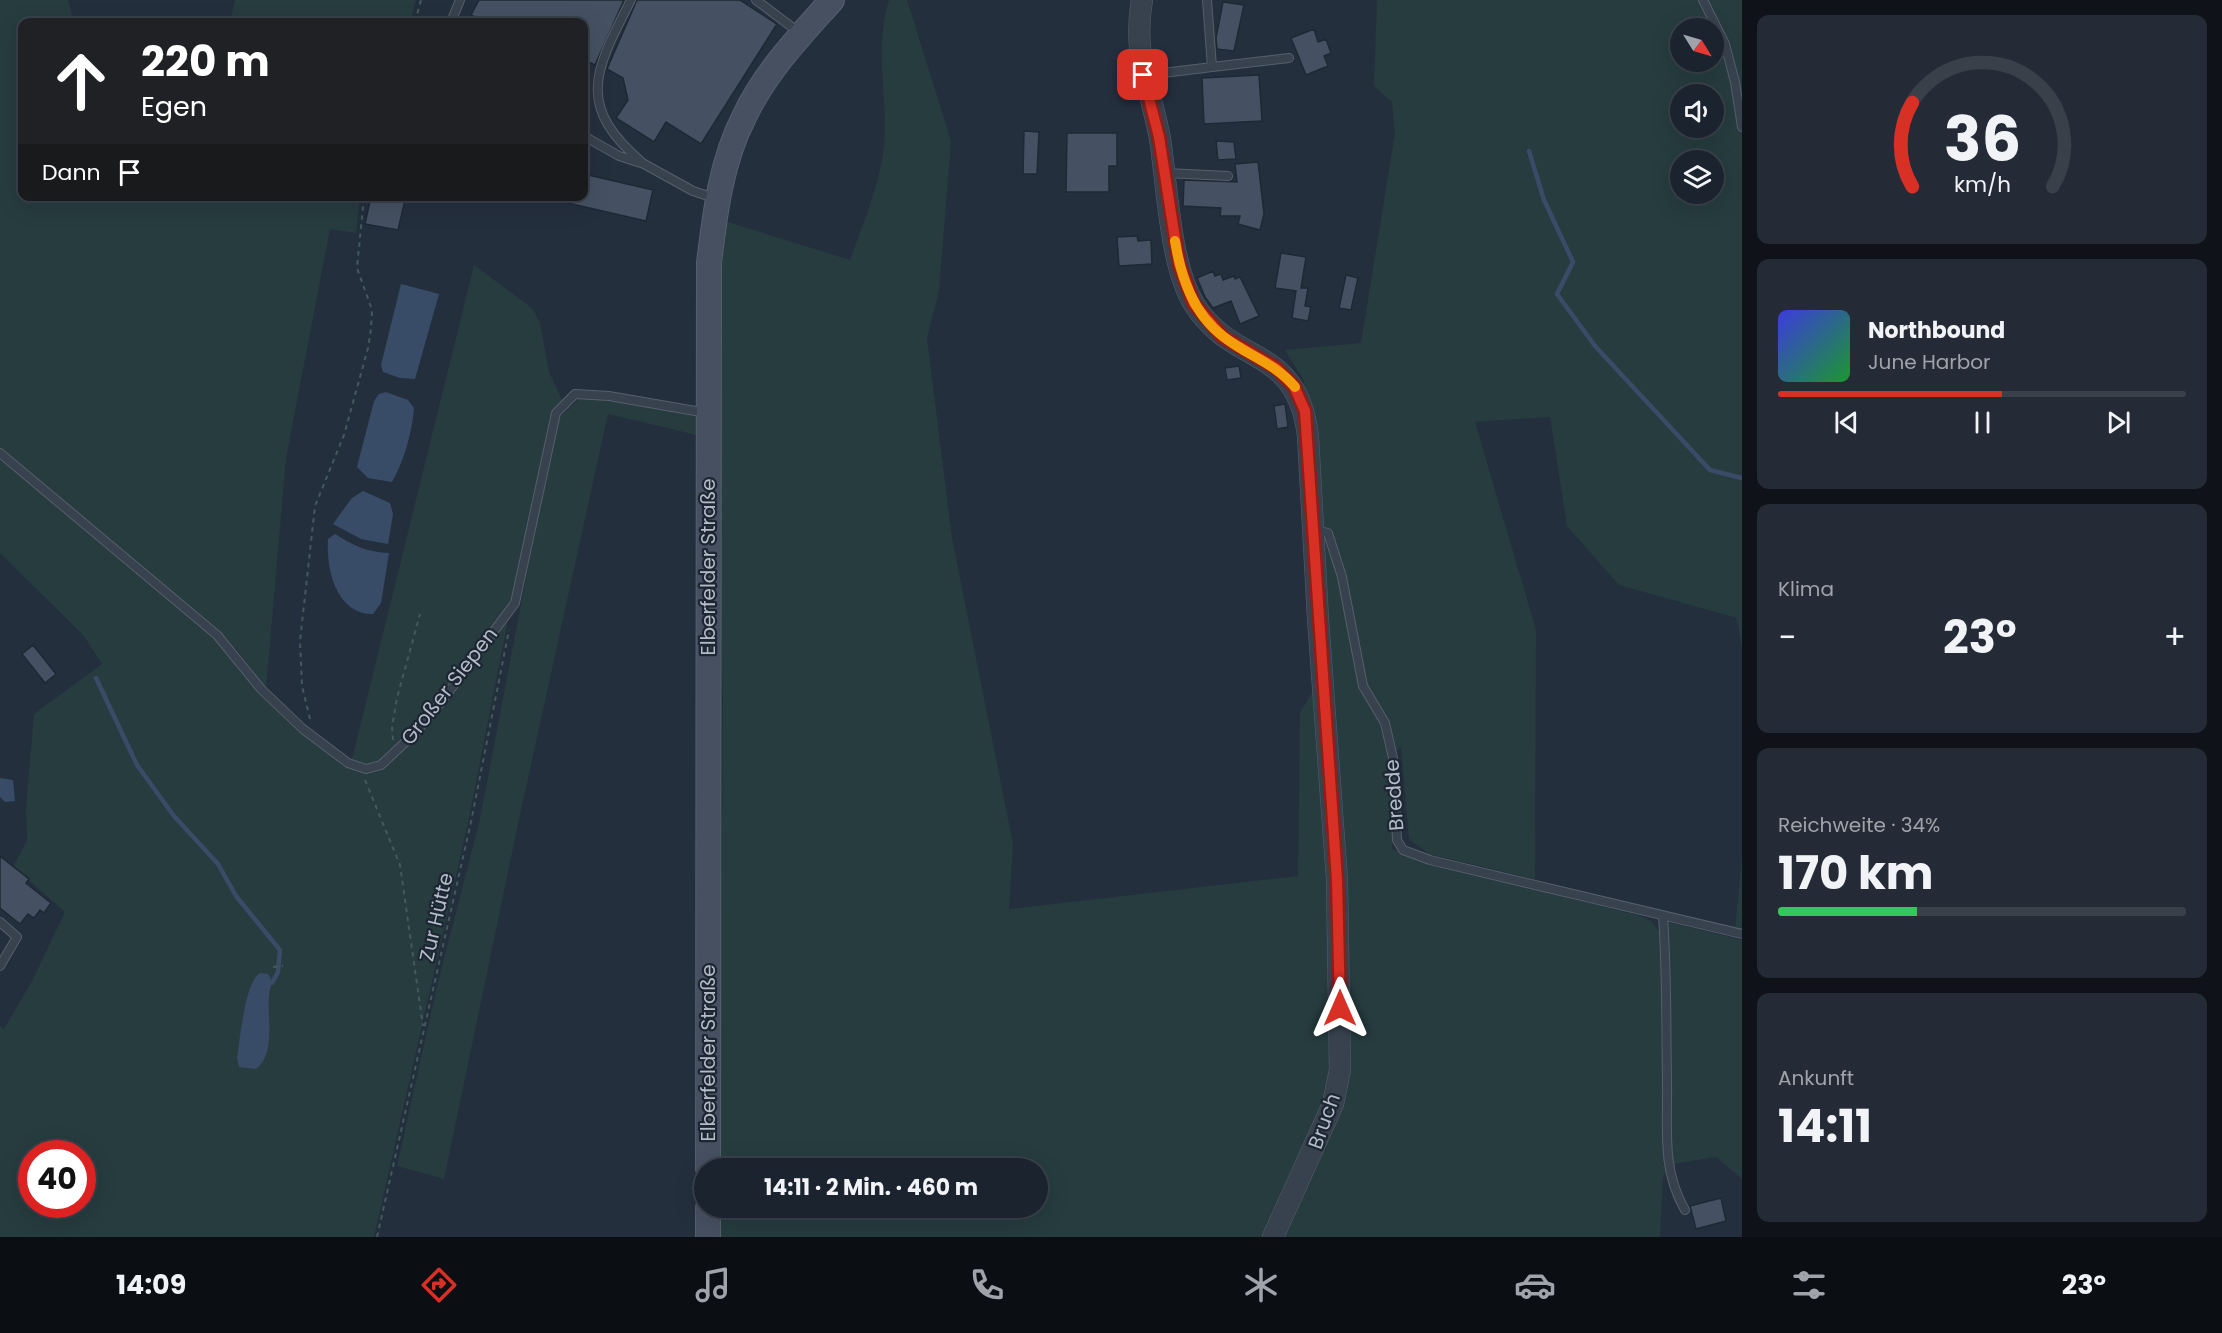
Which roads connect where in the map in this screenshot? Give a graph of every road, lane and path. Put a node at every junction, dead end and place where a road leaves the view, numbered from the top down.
1 (421, 0) edge
2 (460, 0) edge
3 (631, 0) edge
4 (756, 0) edge
5 (832, 0) edge
6 (1142, 0) edge
7 (1207, 0) edge
8 (1704, 0) edge
9 (416, 18) edge
10 (453, 18) edge
11 (801, 34) junction
12 (1289, 58) dead end
13 (1212, 67) junction
14 (1143, 75) junction
15 (1742, 128) edge
16 (588, 138) edge
17 (644, 164) junction
18 (1164, 173) junction
19 (1228, 176) dead end
20 (718, 200) junction
21 (364, 201) edge
22 (708, 413) junction
23 (0, 453) edge
24 (1313, 530) junction
25 (515, 603) junction
26 (420, 614) dead end
27 (314, 737) junction
28 (394, 755) junction
29 (360, 768) junction
30 (1663, 916) junction
31 (0, 922) edge
32 (1742, 934) edge
33 (0, 966) edge
34 (283, 966) dead end
35 (273, 967) dead end
36 (424, 1029) junction
37 (708, 1158) edge
38 (1685, 1210) dead end
39 (708, 1218) edge
40 (377, 1237) edge
41 (708, 1237) edge
42 (1273, 1237) edge

1 - 9 path
2 - 10 lane
3 - 17 lane
4 - 11 lane
5 - 11 main road, Elberfelder Straße
6 - 14 street, Bruch
7 - 13 lane
8 - 15 lane
11 - 20 main road, Elberfelder Straße
12 - 13 lane
13 - 14 lane
14 - 18 street, Bruch
16 - 17 lane
17 - 20 lane
18 - 19 lane
18 - 24 street, Bruch
20 - 22 main road, Elberfelder Straße
21 - 27 path
22 - 25 lane, Großer Siepen
22 - 37 main road, Elberfelder Straße
23 - 27 lane
24 - 30 lane, Bredde
24 - 42 street, Bruch
25 - 28 lane, Großer Siepen
25 - 36 path, Zur Hütte
26 - 28 path
27 - 29 lane
28 - 29 lane, Großer Siepen
29 - 36 path
30 - 32 lane, Bredde
30 - 38 lane
31 - 33 lane
34 - 35 path
36 - 40 path, Zur Hütte
39 - 41 main road

